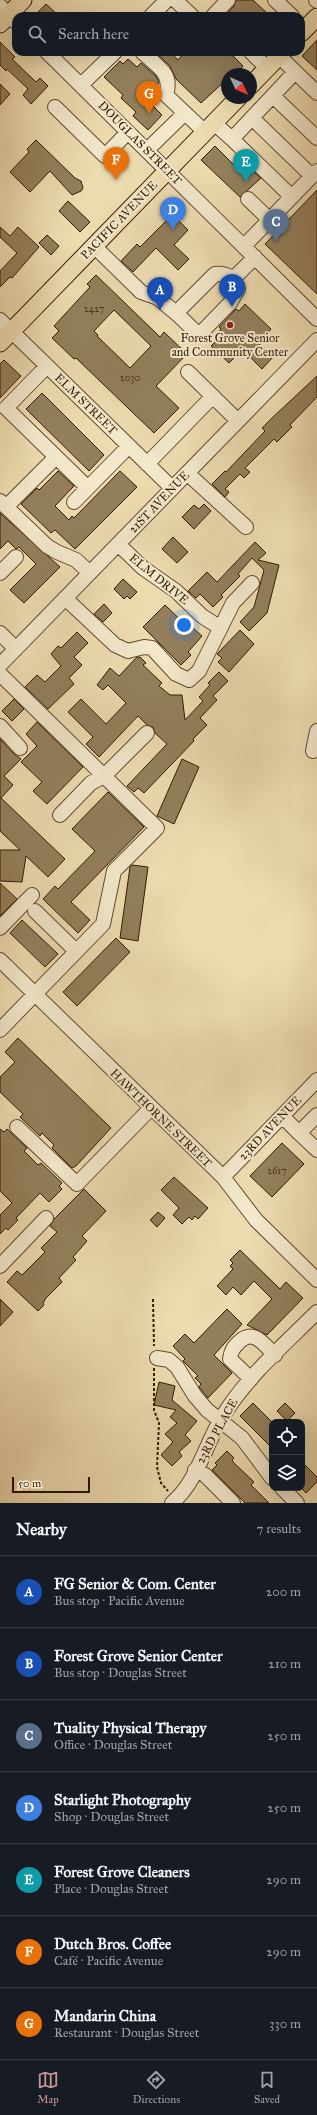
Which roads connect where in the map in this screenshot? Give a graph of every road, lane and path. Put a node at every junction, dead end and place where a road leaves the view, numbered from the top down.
1 (23, 0) edge
2 (167, 0) edge
3 (175, 0) edge
4 (275, 0) edge
5 (224, 1) edge
6 (155, 12) edge
7 (188, 12) edge
8 (216, 12) edge
9 (288, 12) edge
10 (6, 17) edge
11 (51, 56) edge
12 (110, 56) edge
13 (146, 56) edge
14 (265, 56) edge
15 (276, 59) edge
16 (295, 72) junction
17 (257, 79) edge
18 (81, 85) junction
19 (317, 93) edge
20 (273, 96) junction
21 (232, 104) edge
22 (55, 107) dead end
23 (185, 113) junction
24 (252, 118) junction
25 (209, 127) junction
26 (128, 132) junction
27 (317, 138) edge
28 (232, 139) junction
29 (147, 150) junction
30 (168, 170) junction
31 (314, 174) edge
32 (292, 197) junction
33 (248, 199) dead end
34 (270, 220) junction
35 (94, 246) junction
36 (244, 246) junction
37 (255, 257) junction
38 (233, 279) junction
39 (176, 313) junction
40 (317, 319) edge
41 (4, 331) edge
42 (317, 340) edge
43 (47, 366) junction
44 (188, 372) dead end
45 (213, 396) junction
46 (238, 421) junction
47 (129, 446) junction
48 (56, 457) junction
49 (147, 464) junction
50 (187, 473) junction
51 (88, 488) junction
52 (172, 488) junction
53 (74, 502) dead end
54 (3, 504) edge
55 (246, 527) dead end
56 (118, 544) junction
57 (16, 557) dead end
58 (0, 573) edge
59 (90, 573) junction
60 (252, 583) dead end
61 (66, 598) junction
62 (219, 627) junction
63 (0, 633) edge
64 (16, 649) junction
65 (0, 665) edge
66 (0, 674) edge
67 (0, 726) edge
68 (317, 731) edge
69 (147, 734) dead end
70 (20, 748) dead end
71 (314, 751) dead end
72 (104, 776) junction
73 (60, 815) dead end
74 (32, 895) dead end
75 (35, 911) dead end
76 (0, 928) edge
77 (76, 951) junction
78 (0, 960) edge
79 (34, 994) junction
80 (0, 1030) edge
81 (317, 1080) edge
82 (151, 1108) junction
83 (317, 1115) edge
84 (282, 1116) junction
85 (17, 1127) dead end
86 (299, 1133) junction
87 (317, 1150) edge
88 (223, 1177) junction
89 (46, 1218) dead end
90 (0, 1266) edge
91 (315, 1274) edge
92 (153, 1299) dead end
93 (317, 1312) edge
94 (275, 1355) junction
95 (155, 1358) junction
96 (251, 1379) junction
97 (220, 1421) junction
98 (195, 1470) junction
99 (269, 1474) edge
100 (285, 1491) edge
101 (174, 1502) edge
102 (233, 1503) edge
103 (297, 1503) edge

1 - 10 main road
2 - 6 street
3 - 7 street
4 - 9 street
5 - 8 street
11 - 18 street, DOUGLAS STREET
12 - 18 street
13 - 23 street
14 - 15 street
15 - 16 street
15 - 17 main road
16 - 19 street
16 - 20 street
18 - 26 street, DOUGLAS STREET
20 - 24 street
20 - 27 street
21 - 25 main road, PACIFIC AVENUE
22 - 26 street
23 - 25 street
23 - 29 street
24 - 28 street
24 - 31 street
25 - 28 street
25 - 30 main road, PACIFIC AVENUE
26 - 29 street, DOUGLAS STREET
28 - 32 street
29 - 30 street, DOUGLAS STREET
30 - 35 main road, PACIFIC AVENUE
30 - 36 street, DOUGLAS STREET
31 - 32 street
32 - 34 street
33 - 34 street
34 - 36 street
35 - 39 street
35 - 41 main road, PACIFIC AVENUE
36 - 37 street, DOUGLAS STREET
37 - 38 street
37 - 40 street, DOUGLAS STREET
38 - 39 street
38 - 39 street
41 - 43 street, ELM STREET
42 - 46 street, 21ST AVENUE
43 - 47 street, ELM STREET
43 - 48 street
44 - 45 street
45 - 46 street
45 - 49 street
46 - 50 street, 21ST AVENUE
47 - 49 street, ELM STREET
47 - 51 street
48 - 51 street
48 - 54 street
49 - 52 street, ELM STREET
50 - 52 street, 21ST AVENUE
50 - 55 street
51 - 53 street
52 - 56 street, 21ST AVENUE
54 - 59 street
56 - 59 street, 21ST AVENUE
56 - 62 street, ELM DRIVE
57 - 58 street
59 - 61 street, 21ST AVENUE
60 - 62 street
61 - 62 street
61 - 64 street, 21ST AVENUE
63 - 64 street
64 - 65 street, 21ST AVENUE
66 - 72 street
67 - 70 street
68 - 71 street
69 - 72 street
72 - 73 street
72 - 77 street
74 - 76 street
75 - 77 street
77 - 79 street
78 - 79 street, HAWTHORNE STREET
79 - 80 street
79 - 82 street, HAWTHORNE STREET
81 - 84 street, 23RD AVENUE
82 - 85 street
82 - 88 street, HAWTHORNE STREET
83 - 86 street
84 - 86 street
84 - 88 street, 23RD AVENUE
86 - 87 street
88 - 91 street, HAWTHORNE STREET
89 - 90 street
92 - 95 path
93 - 94 street, 23RD PLACE
94 - 96 street, 23RD PLACE
94 - 96 street
95 - 97 street
95 - 101 path
96 - 97 street, 23RD PLACE
97 - 98 street, 23RD PLACE
97 - 99 street
98 - 101 street, 23RD PLACE
98 - 102 street
100 - 103 street

